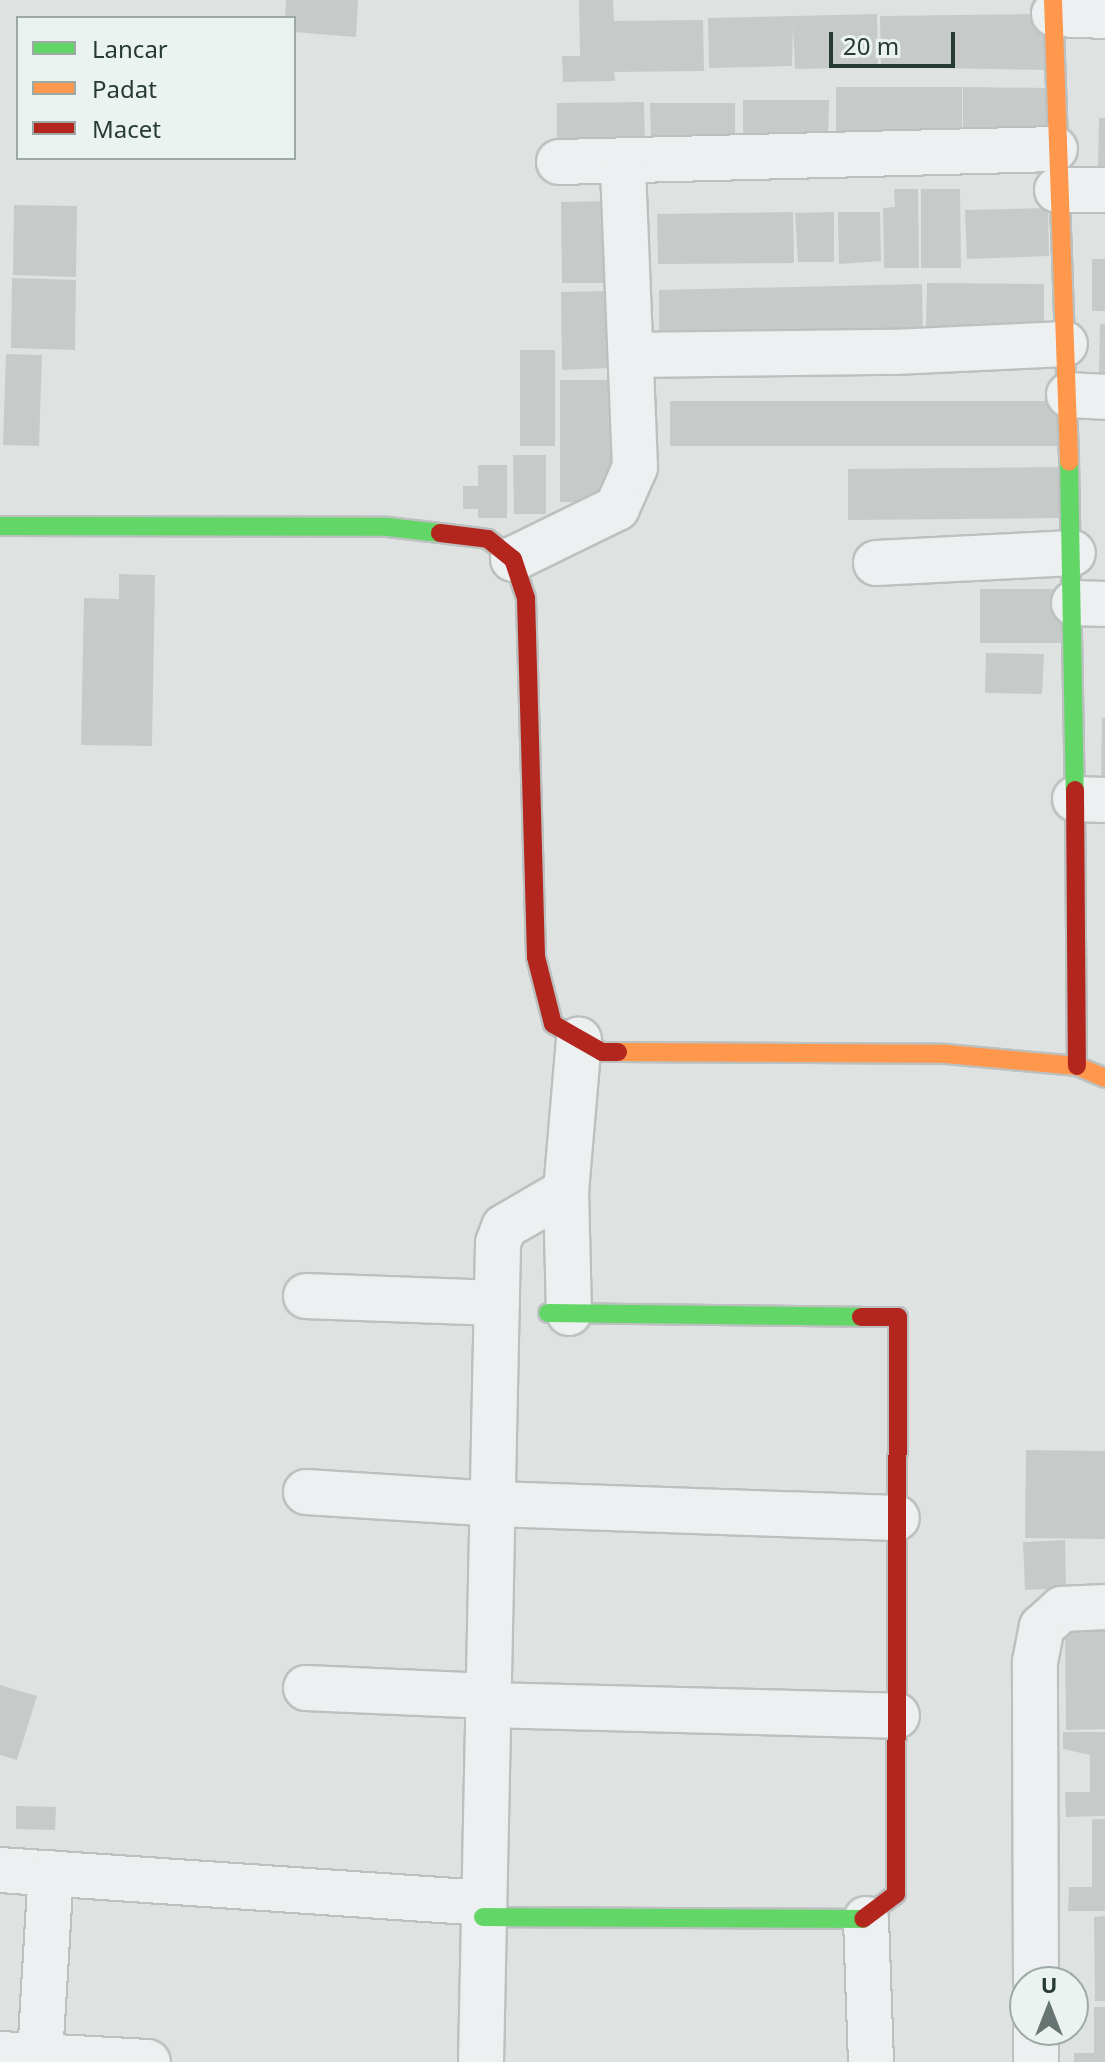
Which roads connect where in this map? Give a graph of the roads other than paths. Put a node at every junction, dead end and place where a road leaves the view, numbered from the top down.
1 (1054, 7) edge
2 (1105, 16) edge
3 (559, 162) dead end
4 (623, 162) junction
5 (1056, 170) junction
6 (1105, 190) edge
7 (1065, 344) junction
8 (631, 355) junction
9 (1087, 396) edge
10 (0, 526) edge
11 (1073, 553) junction
12 (513, 559) junction
13 (876, 563) dead end
14 (1090, 603) edge
15 (1090, 800) edge
16 (579, 1040) junction
17 (1077, 1066) junction
18 (1105, 1078) edge
19 (566, 1191) junction
20 (306, 1296) dead end
21 (497, 1303) junction
22 (558, 1313) joint
23 (306, 1492) dead end
24 (495, 1504) junction
25 (897, 1518) junction
26 (1105, 1607) edge
27 (306, 1688) dead end
28 (489, 1701) junction
29 (897, 1716) junction
30 (0, 1870) edge
31 (51, 1873) junction
32 (483, 1910) junction
33 (866, 1919) junction
34 (1036, 1966) edge
35 (20, 2055) edge
36 (148, 2062) edge
37 (481, 2062) edge
38 (871, 2062) edge

1 - 2 street
1 - 5 street
3 - 4 street
4 - 5 street
4 - 8 street
5 - 6 street
5 - 7 street
7 - 8 street
7 - 9 street
8 - 12 street
9 - 11 street
10 - 12 street
11 - 13 street
11 - 14 street
12 - 16 street
14 - 15 street
15 - 17 street
16 - 17 street
16 - 19 street
17 - 18 street
19 - 21 street
19 - 22 street
20 - 21 street
21 - 24 street
22 - 25 street
23 - 24 street
24 - 25 street
24 - 28 street
25 - 29 street
26 - 34 street
27 - 28 street
28 - 29 street
28 - 32 street
29 - 33 street
30 - 31 street
31 - 32 street
31 - 35 street
32 - 33 street
32 - 37 street
33 - 38 street
35 - 36 street

